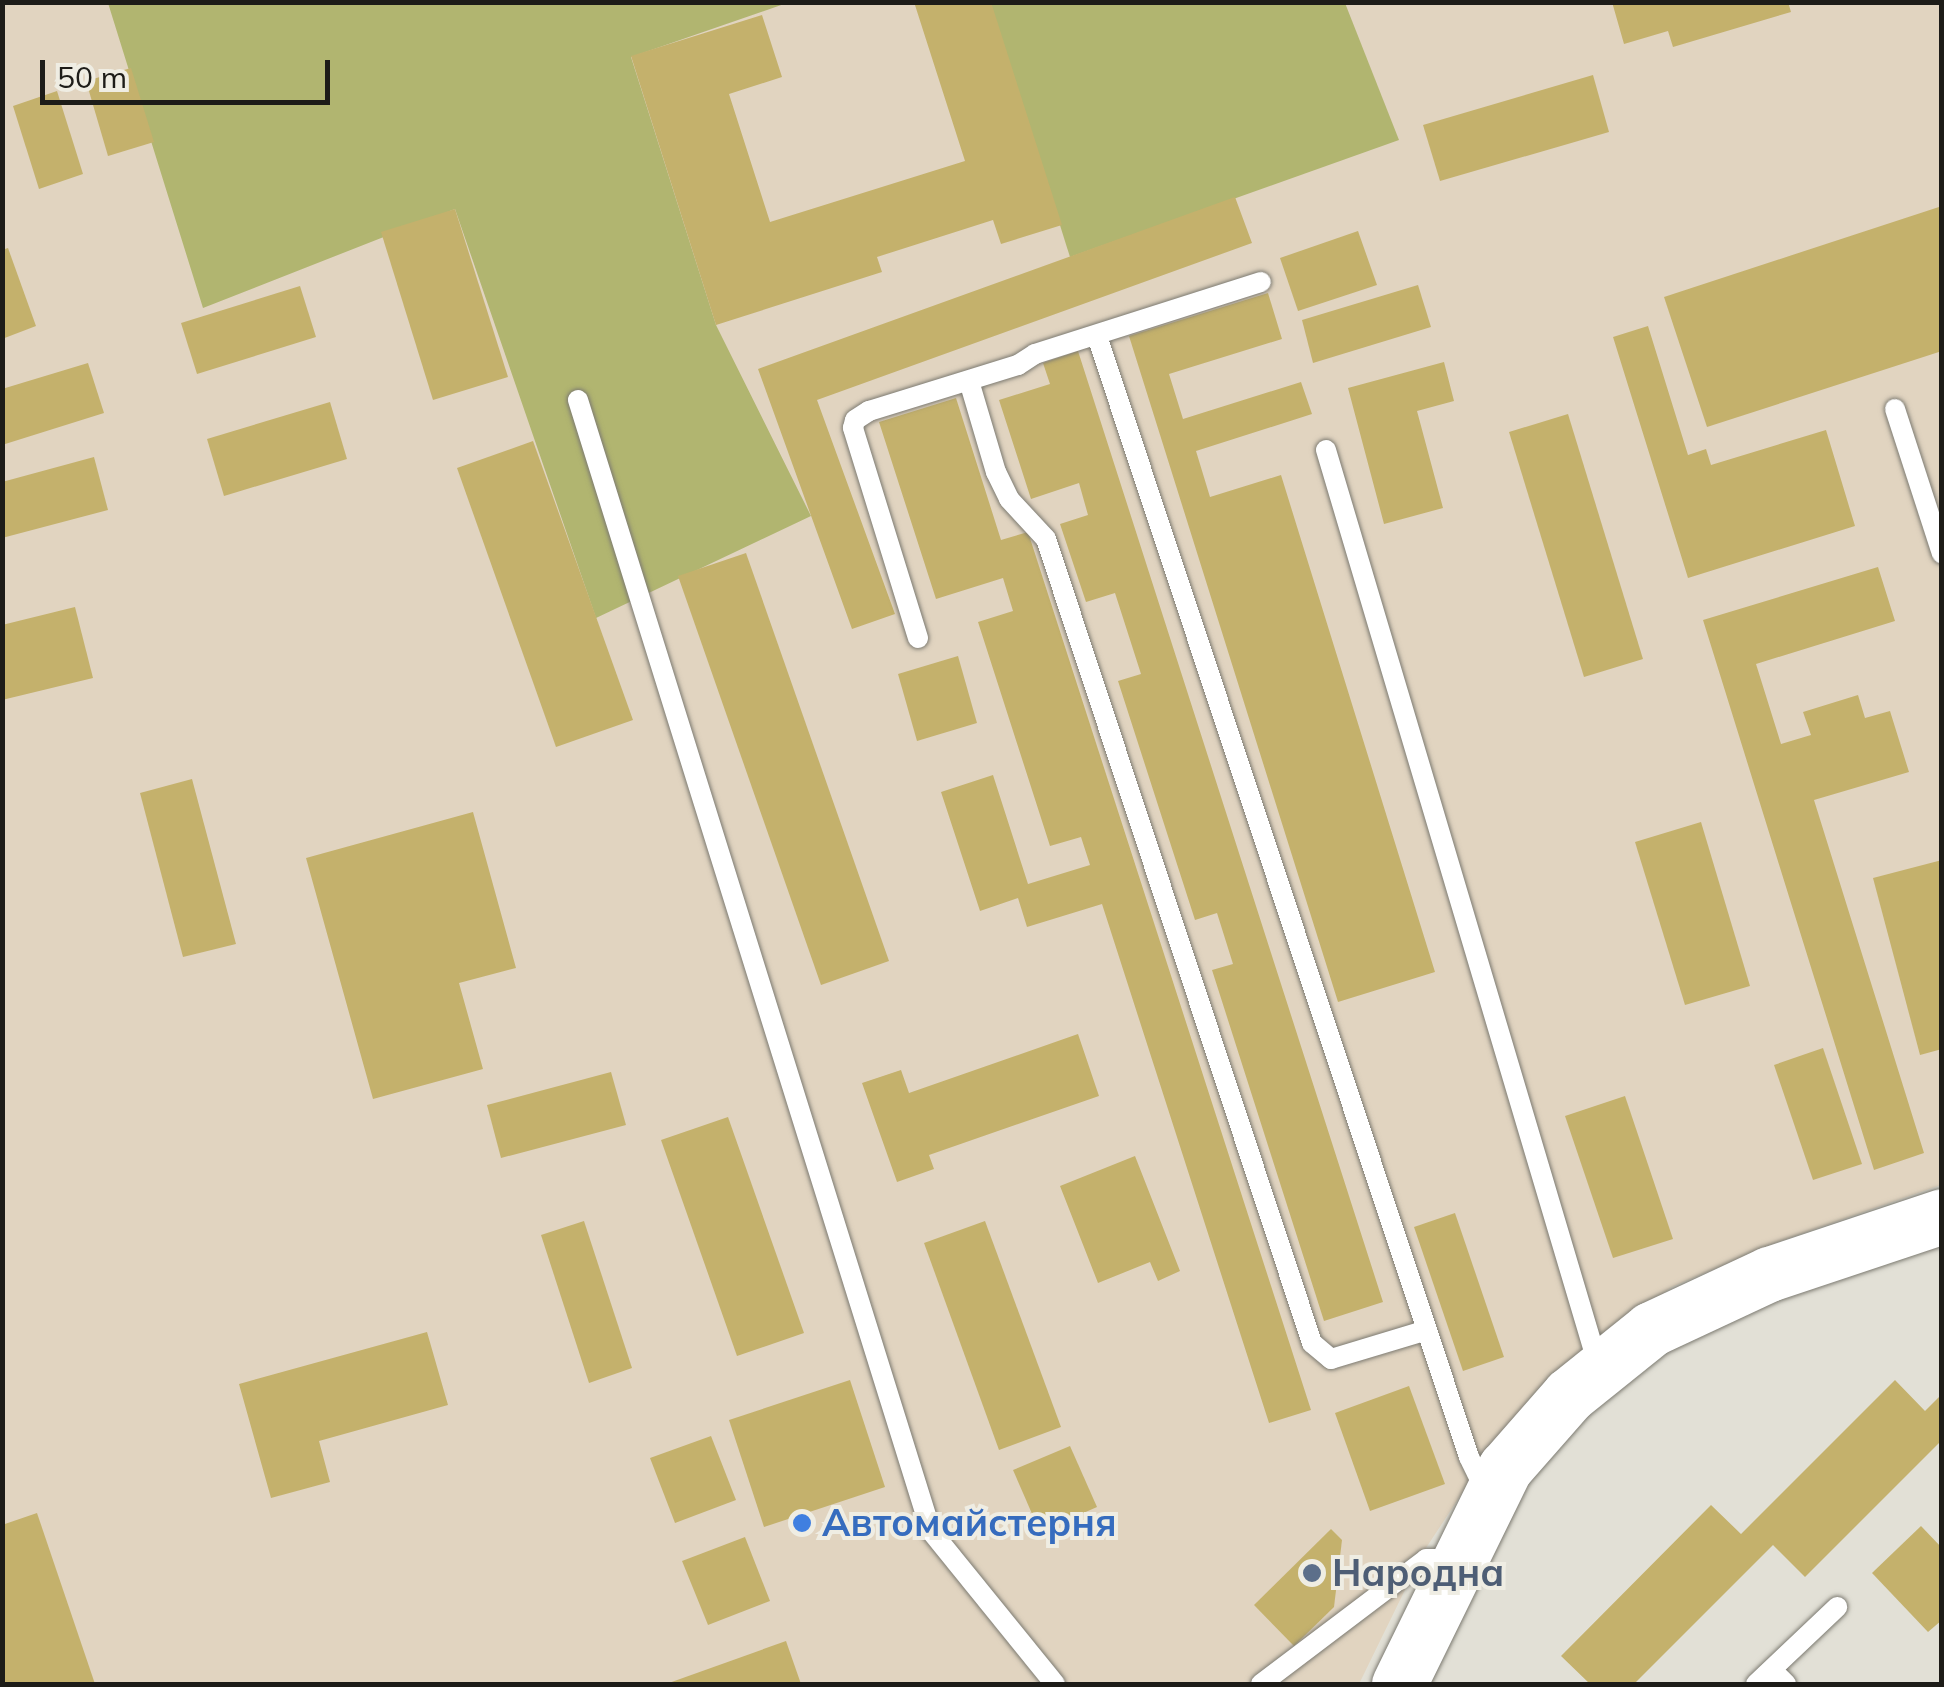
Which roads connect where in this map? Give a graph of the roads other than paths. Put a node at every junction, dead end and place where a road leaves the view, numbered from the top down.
1 (1261, 282) dead end
2 (1097, 336) junction
3 (969, 382) junction
4 (578, 400) dead end
5 (1894, 409) dead end
6 (1326, 450) dead end
7 (1942, 554) edge
8 (918, 638) dead end
9 (1942, 1216) edge
10 (1427, 1330) junction
11 (1599, 1371) junction
12 (1490, 1498) junction
13 (1458, 1558) junction
14 (1837, 1607) dead end
15 (1771, 1680) edge
16 (1055, 1684) edge
17 (1261, 1684) edge
18 (1399, 1684) edge

1 - 2 lane
2 - 3 lane
2 - 10 lane
3 - 8 lane
3 - 10 lane
4 - 16 lane
5 - 7 lane
6 - 11 lane
9 - 11 street
10 - 12 lane
11 - 12 street
12 - 13 street
13 - 17 lane
13 - 18 street
14 - 15 lane

